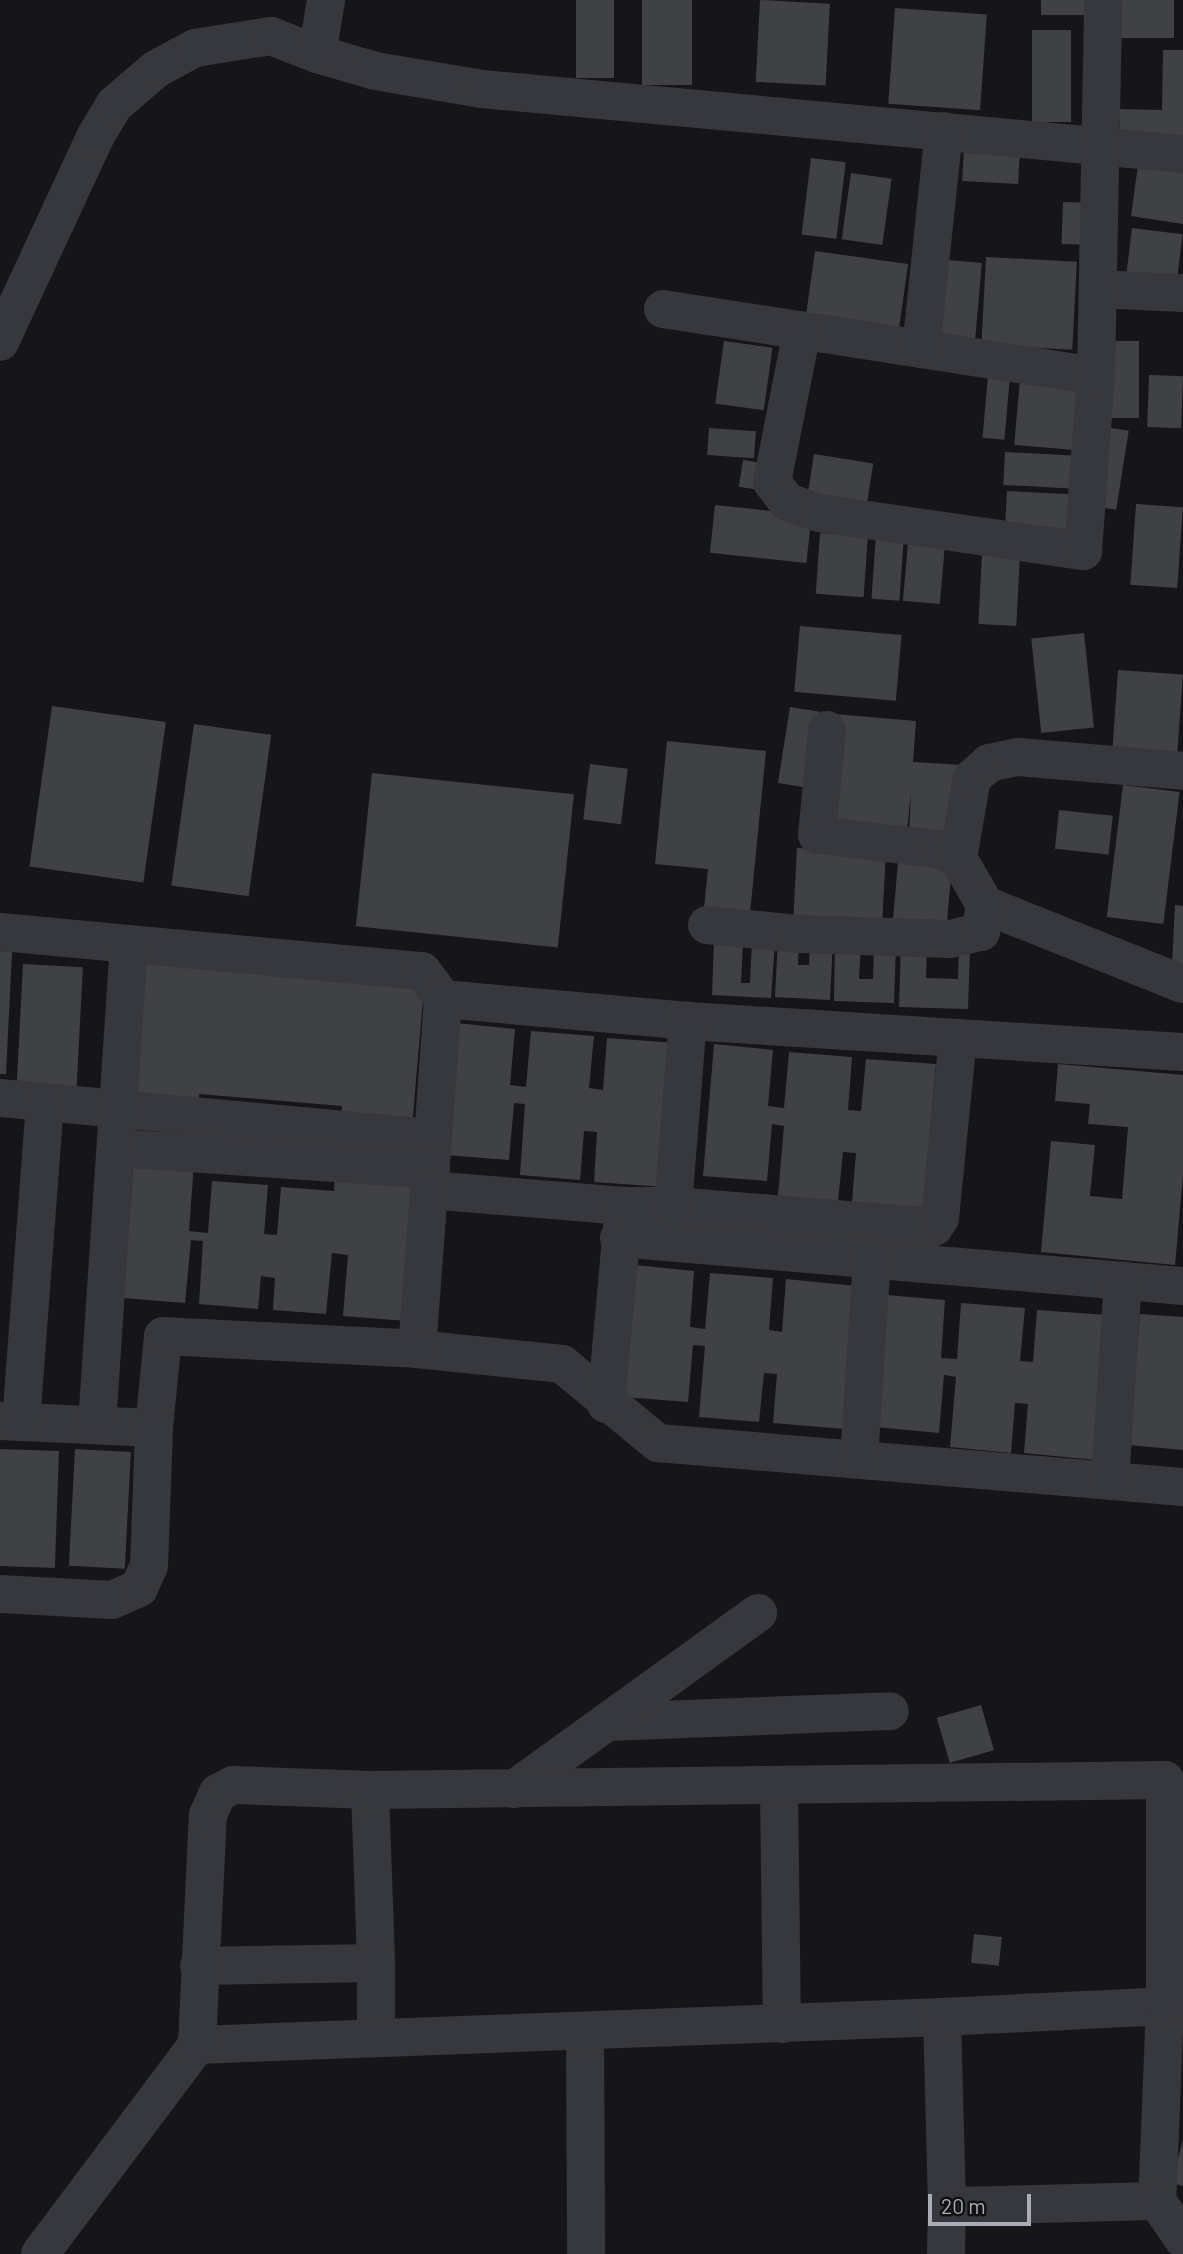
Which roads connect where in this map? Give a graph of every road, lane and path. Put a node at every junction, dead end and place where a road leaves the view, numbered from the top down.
1 (326, 0) edge
2 (1103, 0) edge
3 (317, 54) junction
4 (944, 131) junction
5 (1101, 146) junction
6 (1183, 154) edge
7 (1098, 289) junction
8 (1183, 293) edge
9 (663, 309) dead end
10 (802, 331) junction
11 (0, 342) edge
12 (921, 349) junction
13 (1096, 376) junction
14 (827, 730) dead end
15 (1183, 771) edge
16 (957, 858) junction
17 (985, 905) junction
18 (707, 925) dead end
19 (0, 932) edge
20 (129, 944) junction
21 (1183, 984) edge
22 (443, 999) junction
23 (688, 1021) junction
24 (958, 1038) junction
25 (1183, 1052) edge
26 (0, 1098) edge
27 (45, 1102) junction
28 (118, 1129) junction
29 (431, 1166) junction
30 (674, 1206) junction
31 (621, 1222) junction
32 (872, 1258) junction
33 (1123, 1280) junction
34 (1183, 1286) edge
35 (417, 1349) junction
36 (606, 1404) junction
37 (10, 1421) edge
38 (97, 1425) junction
39 (154, 1428) junction
40 (859, 1459) junction
41 (1110, 1481) junction
42 (1183, 1487) edge
43 (0, 1594) edge
44 (758, 1613) dead end
45 (890, 1711) dead end
46 (607, 1722) junction
47 (779, 1786) junction
48 (514, 1789) junction
49 (370, 1790) junction
50 (376, 1963) junction
51 (199, 1966) junction
52 (1166, 2006) junction
53 (942, 2017) junction
54 (782, 2024) junction
55 (585, 2032) junction
56 (376, 2038) junction
57 (197, 2045) junction
58 (1157, 2201) junction
59 (947, 2206) junction
60 (1183, 2239) edge
61 (40, 2254) edge
62 (586, 2254) edge
63 (946, 2254) edge

1 - 3 street
2 - 5 street
3 - 4 street
3 - 11 street
4 - 5 street
4 - 12 street
5 - 6 street
5 - 7 street
7 - 8 street
7 - 13 street
9 - 10 street
10 - 12 street
10 - 13 street
12 - 13 street
14 - 16 street
15 - 16 street
16 - 17 street
17 - 18 street
17 - 21 street
19 - 20 street
20 - 22 street
20 - 28 street
22 - 23 street
22 - 29 street
23 - 24 street
23 - 30 street
24 - 25 street
24 - 30 street
26 - 27 street
27 - 28 street
27 - 37 street
28 - 29 street
28 - 38 street
29 - 31 street
29 - 35 street
30 - 31 street
31 - 32 street
31 - 36 street
32 - 33 street
32 - 40 street
33 - 34 street
33 - 41 street
35 - 36 street
35 - 39 street
36 - 40 street
37 - 38 street
38 - 39 street
39 - 43 street
40 - 41 street
41 - 42 street
44 - 46 street
45 - 46 street
46 - 48 street
47 - 48 street
47 - 52 street
47 - 54 street
48 - 49 street
49 - 50 street
49 - 51 street
50 - 51 street
50 - 56 street
51 - 57 street
52 - 53 street
52 - 58 street
53 - 54 street
53 - 59 street
54 - 55 street
55 - 56 street
55 - 62 street
56 - 57 street
57 - 61 street
58 - 59 street
58 - 60 street
59 - 63 street

